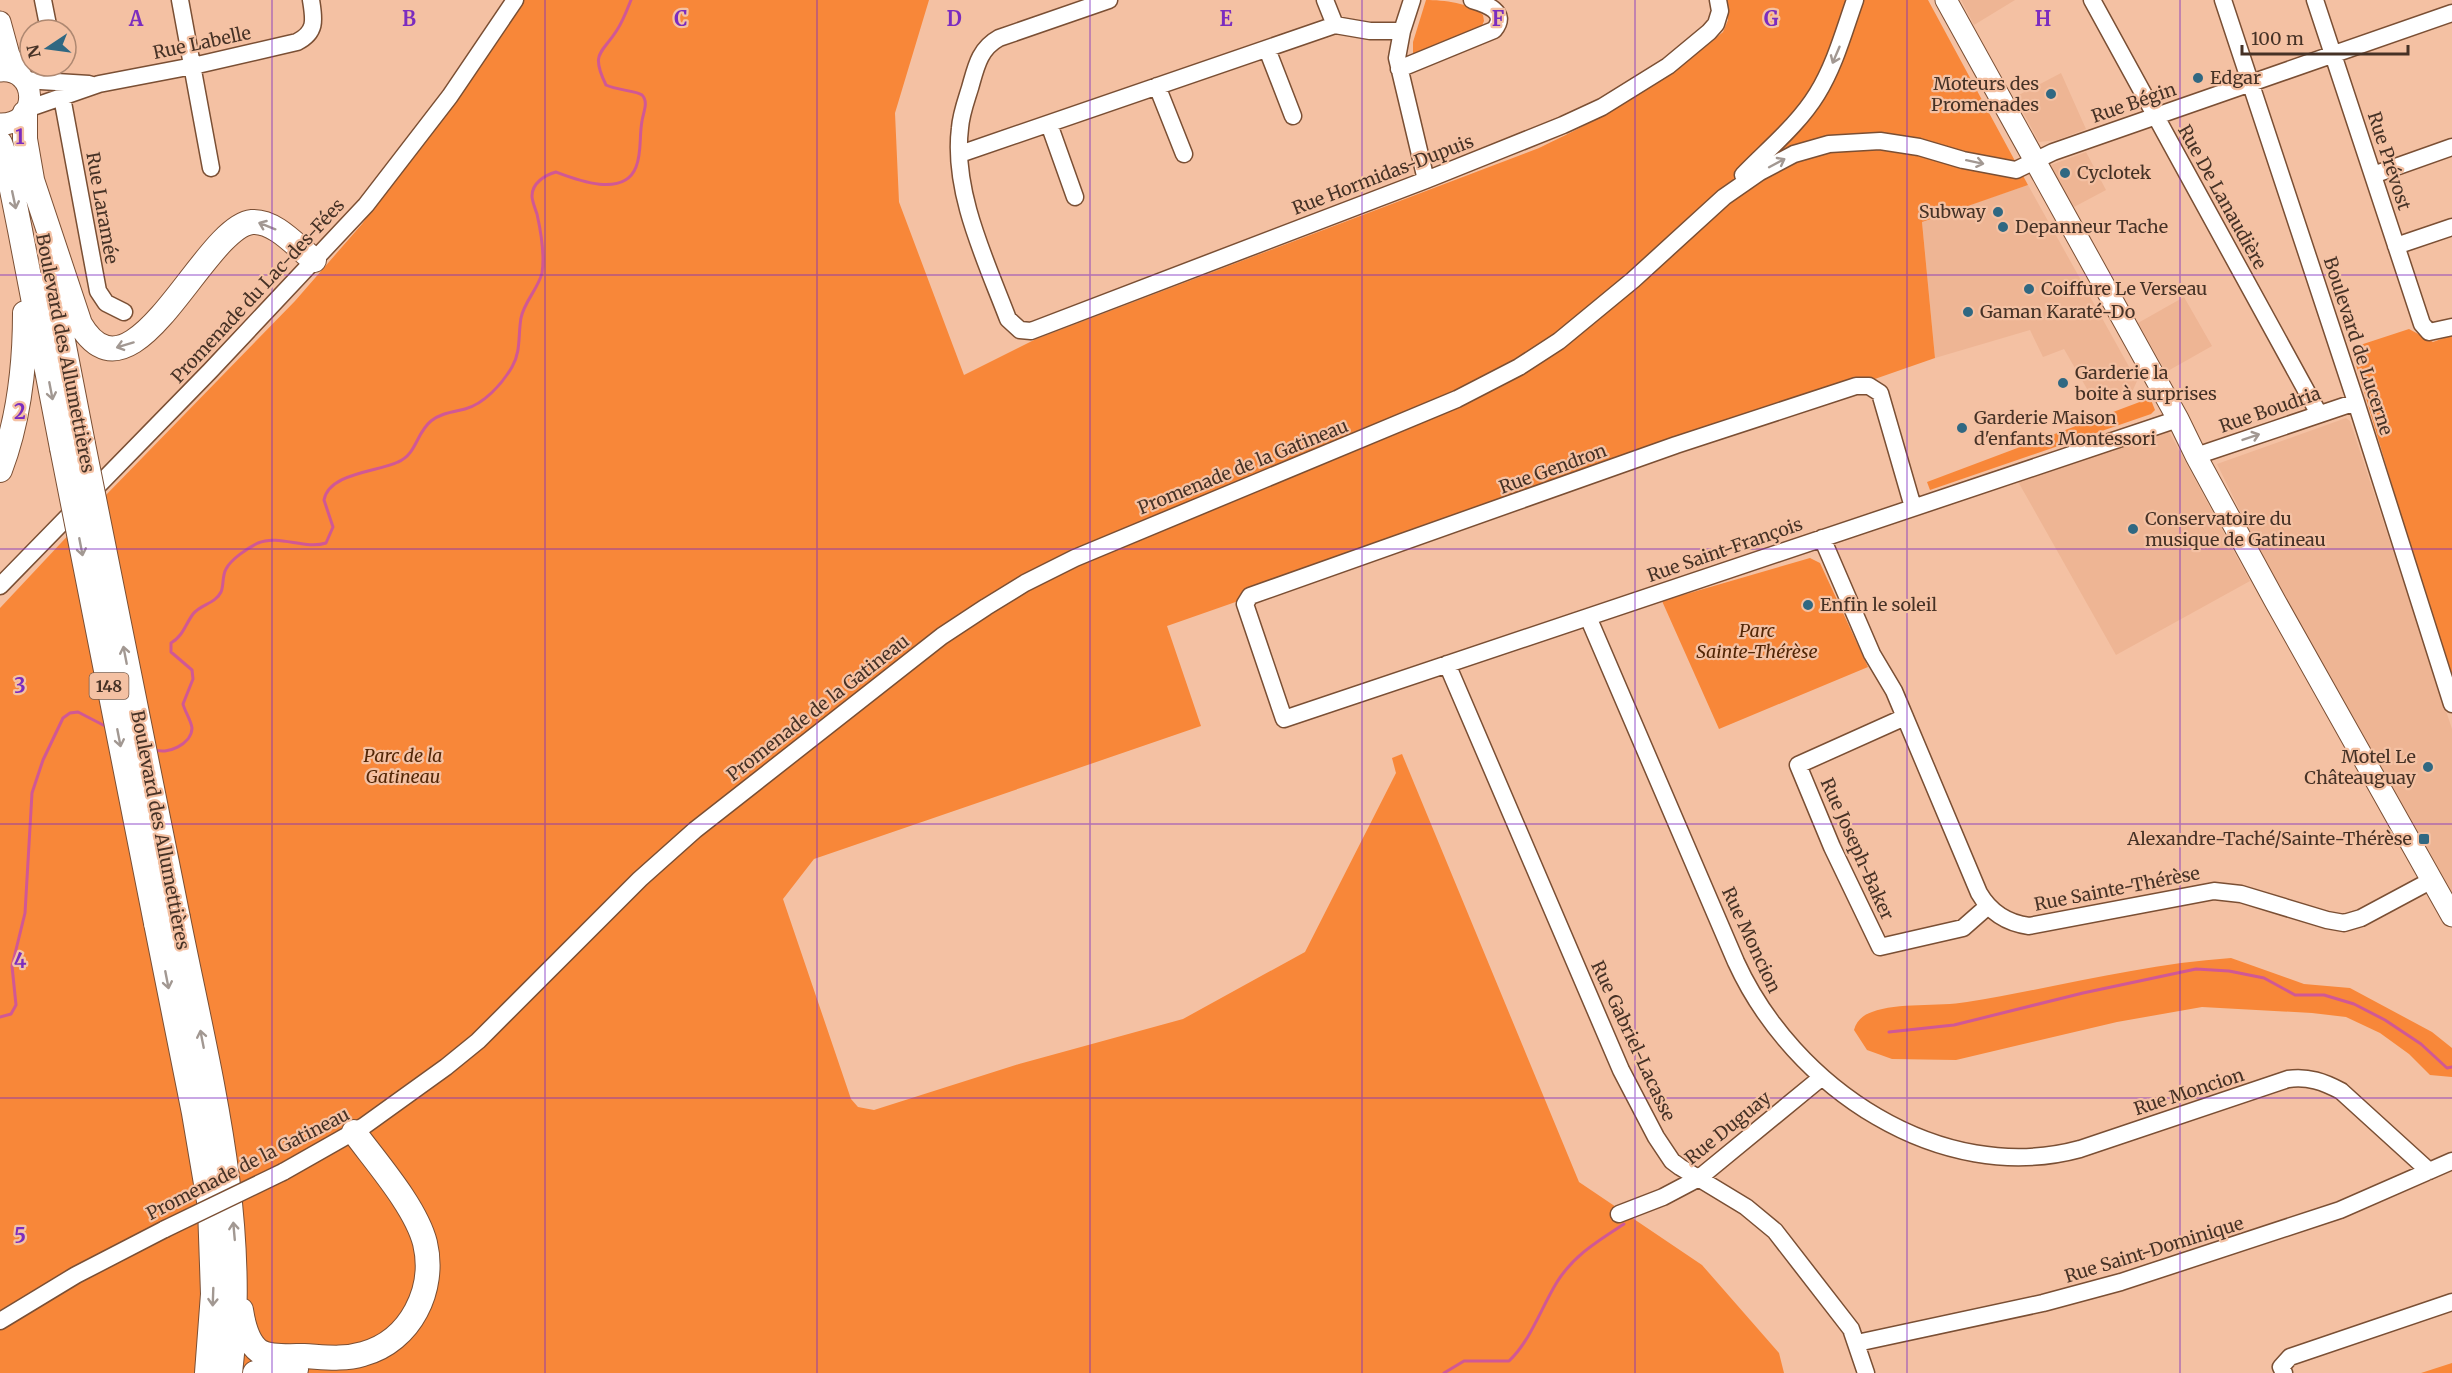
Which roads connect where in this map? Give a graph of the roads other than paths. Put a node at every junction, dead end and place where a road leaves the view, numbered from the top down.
1 (43, 0) edge
2 (180, 0) edge
3 (311, 0) edge
4 (515, 0) edge
5 (1109, 0) edge
6 (1325, 0) edge
7 (1413, 0) edge
8 (1472, 0) edge
9 (1718, 0) edge
10 (1855, 0) edge
11 (1862, 0) edge
12 (1946, 0) edge
13 (2092, 0) edge
14 (2223, 0) edge
15 (2315, 0) edge
16 (2449, 9) edge
17 (47, 18) edge
18 (1849, 19) junction
19 (0, 22) edge
20 (1335, 26) junction
21 (1402, 31) junction
22 (1267, 49) junction
23 (2334, 54) junction
24 (193, 66) junction
25 (1399, 69) junction
26 (0, 71) edge
27 (23, 79) junction
28 (59, 82) edge
29 (2251, 83) junction
30 (1157, 86) junction
31 (26, 111) junction
32 (1293, 116) dead end
33 (2156, 116) junction
34 (0, 124) edge
35 (1048, 124) junction
36 (0, 143) edge
37 (2452, 147) edge
38 (960, 154) junction
39 (1184, 154) dead end
40 (2034, 162) junction
41 (211, 168) dead end
42 (2373, 175) junction
43 (31, 177) junction
44 (1426, 180) junction
45 (1075, 197) dead end
46 (1712, 208) junction
47 (2452, 227) edge
48 (20, 230) junction
49 (2396, 246) junction
50 (314, 260) junction
51 (124, 312) dead end
52 (2452, 327) edge
53 (2356, 402) junction
54 (2319, 414) junction
55 (2178, 419) junction
56 (72, 446) junction
57 (2196, 456) junction
58 (0, 470) edge
59 (1913, 507) junction
60 (1822, 538) junction
61 (0, 586) edge
62 (1588, 617) junction
63 (1447, 664) junction
64 (2452, 704) edge
65 (1905, 717) junction
66 (1284, 719) joint
67 (2432, 880) junction
68 (1988, 906) junction
69 (2452, 916) edge
70 (167, 921) junction
71 (1822, 1077) junction
72 (359, 1129) junction
73 (2452, 1161) edge
74 (2428, 1171) junction
75 (1699, 1178) junction
76 (1619, 1214) dead end
77 (236, 1278) junction
78 (2452, 1302) edge
79 (0, 1321) edge
80 (1857, 1343) junction
81 (207, 1373) edge
82 (230, 1373) edge
83 (255, 1373) edge
84 (1866, 1373) edge
85 (2284, 1373) edge

1 - 17 street
2 - 24 street
3 - 24 street, Rue Labelle
4 - 50 street, Promenade du Lac-des-Fées
5 - 38 street
6 - 20 street
7 - 21 street
8 - 25 street
9 - 44 street, Rue Hormidas-Dupuis
10 - 18 street, Promenade de la Gatineau
11 - 18 street, Promenade de la Gatineau
12 - 40 main road
13 - 33 street, Rue De Lanaudière
14 - 29 street, Boulevard de Lucerne
15 - 23 street, Rue Prévost
16 - 23 street, Rue Bégin
18 -> 46 street, Promenade de la Gatineau
19 - 27 main road
20 - 21 street
20 - 22 street
21 - 25 street
22 - 30 street
22 - 32 street
23 - 29 street, Rue Bégin
23 - 42 street, Rue Prévost
24 - 28 street, Rue Labelle
24 - 41 street
25 - 44 street
26 - 27 main road
27 - 28 street, Rue Labelle
27 - 31 main road
28 - 31 street, Rue Labelle
28 - 51 street, Rue Laramée
29 - 33 street, Rue Bégin
29 - 53 street, Boulevard de Lucerne
30 - 35 street
30 - 39 street
31 - 34 main road
31 - 43 highway, Boulevard des Allumettières / 148
33 - 40 street, Rue Bégin
33 - 54 street, Rue De Lanaudière
35 - 38 street
35 - 45 street
36 -> 48 highway, Boulevard des Allumettières / 148
37 - 42 street
38 - 44 street, Rue Hormidas-Dupuis
46 -> 40 street, Promenade de la Gatineau
40 - 55 main road
42 - 49 street, Rue Prévost
50 -> 43 highway
43 - 56 highway, Boulevard des Allumettières / 148
46 - 72 street, Promenade de la Gatineau
47 - 49 street
48 -> 56 highway, Boulevard des Allumettières / 148
48 - 58 highway
49 - 52 street, Rue Prévost
50 - 61 street, Promenade du Lac-des-Fées
53 - 54 street, Rue Boudria
53 - 64 street, Boulevard de Lucerne
57 -> 54 street, Rue Boudria
55 - 57 main road
55 - 59 street, Rue Saint-François
56 - 70 highway, Boulevard des Allumettières / 148, bridge
57 - 67 main road
59 - 60 street, Rue Saint-François
59 - 66 street, Rue Gendron
60 - 62 street, Rue Saint-François
60 - 65 street, Rue Sainte-Thérèse
62 - 63 street, Rue Saint-François
62 - 71 street, Rue Moncion
63 - 66 street, Rue Saint-François
63 - 75 street, Rue Gabriel-Lacasse
65 - 68 street, Rue Sainte-Thérèse
65 - 68 street, Rue Joseph-Baker
67 - 68 street, Rue Sainte-Thérèse
67 - 69 main road
77 -> 70 highway, Boulevard des Allumettières / 148
70 -> 81 highway, Boulevard des Allumettières / 148
71 - 74 street, Rue Moncion
71 - 75 street, Rue Duguay
72 - 77 highway
72 - 79 street, Promenade de la Gatineau, bridge
72 - 83 highway
73 - 74 street, Rue Saint-Dominique
74 - 80 street, Rue Saint-Dominique
75 - 76 street, Rue Duguay
75 - 80 street, Rue Gabriel-Lacasse
77 - 82 highway, Boulevard des Allumettières / 148
78 - 85 street
80 - 84 street, Rue Gabriel-Lacasse

